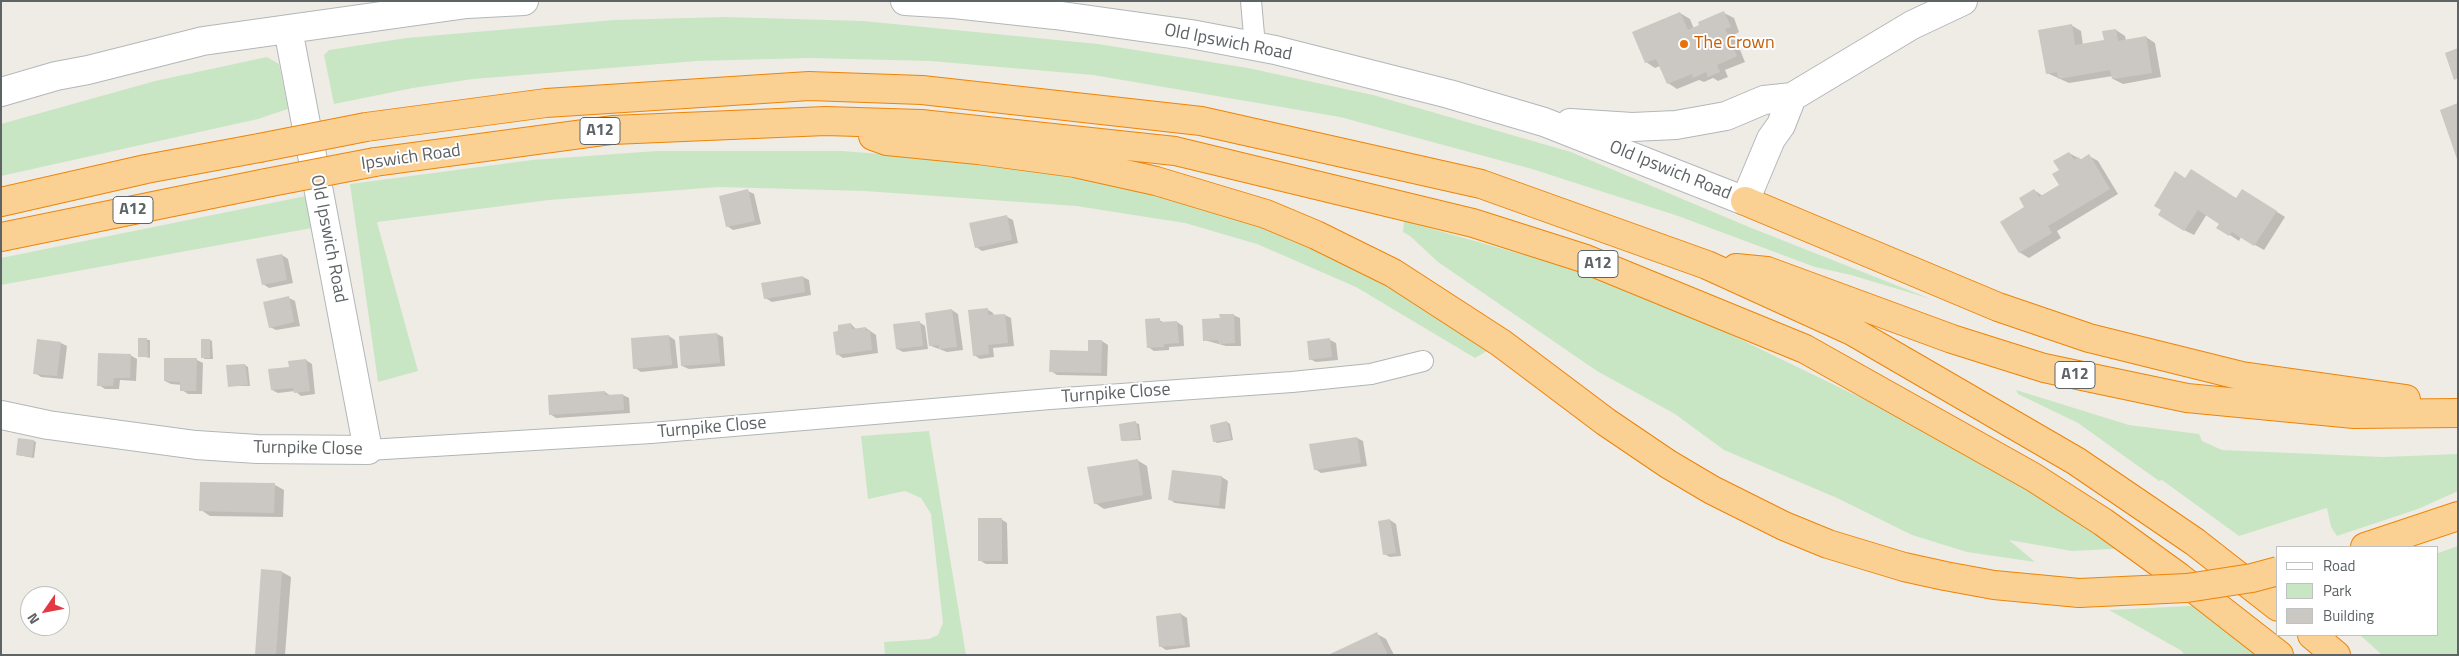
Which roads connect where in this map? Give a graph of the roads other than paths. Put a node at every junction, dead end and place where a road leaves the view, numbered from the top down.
1 (524, 1) edge
2 (906, 1) edge
3 (1251, 1) edge
4 (1956, 3) edge
5 (288, 29) junction
6 (1255, 46) junction
7 (1, 92) edge
8 (1792, 97) junction
9 (826, 121) junction
10 (1544, 122) junction
11 (1745, 200) junction
12 (1, 202) edge
13 (1, 237) edge
14 (1707, 264) junction
15 (1423, 361) dead end
16 (2458, 407) edge
17 (2458, 413) edge
18 (1, 415) edge
19 (368, 450) junction
20 (2458, 516) edge
21 (2368, 546) edge
22 (2276, 572) edge
23 (2276, 605) edge
24 (2313, 636) edge
25 (2279, 655) edge
26 (2336, 655) edge

1 - 5 street
2 - 6 street, Old Ipswich Road
3 - 6 street
4 - 8 street, Old Ipswich Road
5 - 7 street
5 - 19 street, Old Ipswich Road
6 - 10 street, Old Ipswich Road
8 - 10 street, Old Ipswich Road
8 - 11 street, Old Ipswich Road
9 - 13 highway, Ipswich Road / A12, bridge
9 - 22 highway, A12, bridge
9 - 25 highway, A12
10 - 11 street, Old Ipswich Road
11 - 16 highway, A12
12 - 14 highway, Ipswich Road / A12, bridge
14 - 17 highway, A12
14 - 23 highway, A12
15 - 19 street, Turnpike Close
18 - 19 street, Turnpike Close
20 - 21 highway
24 - 26 highway

